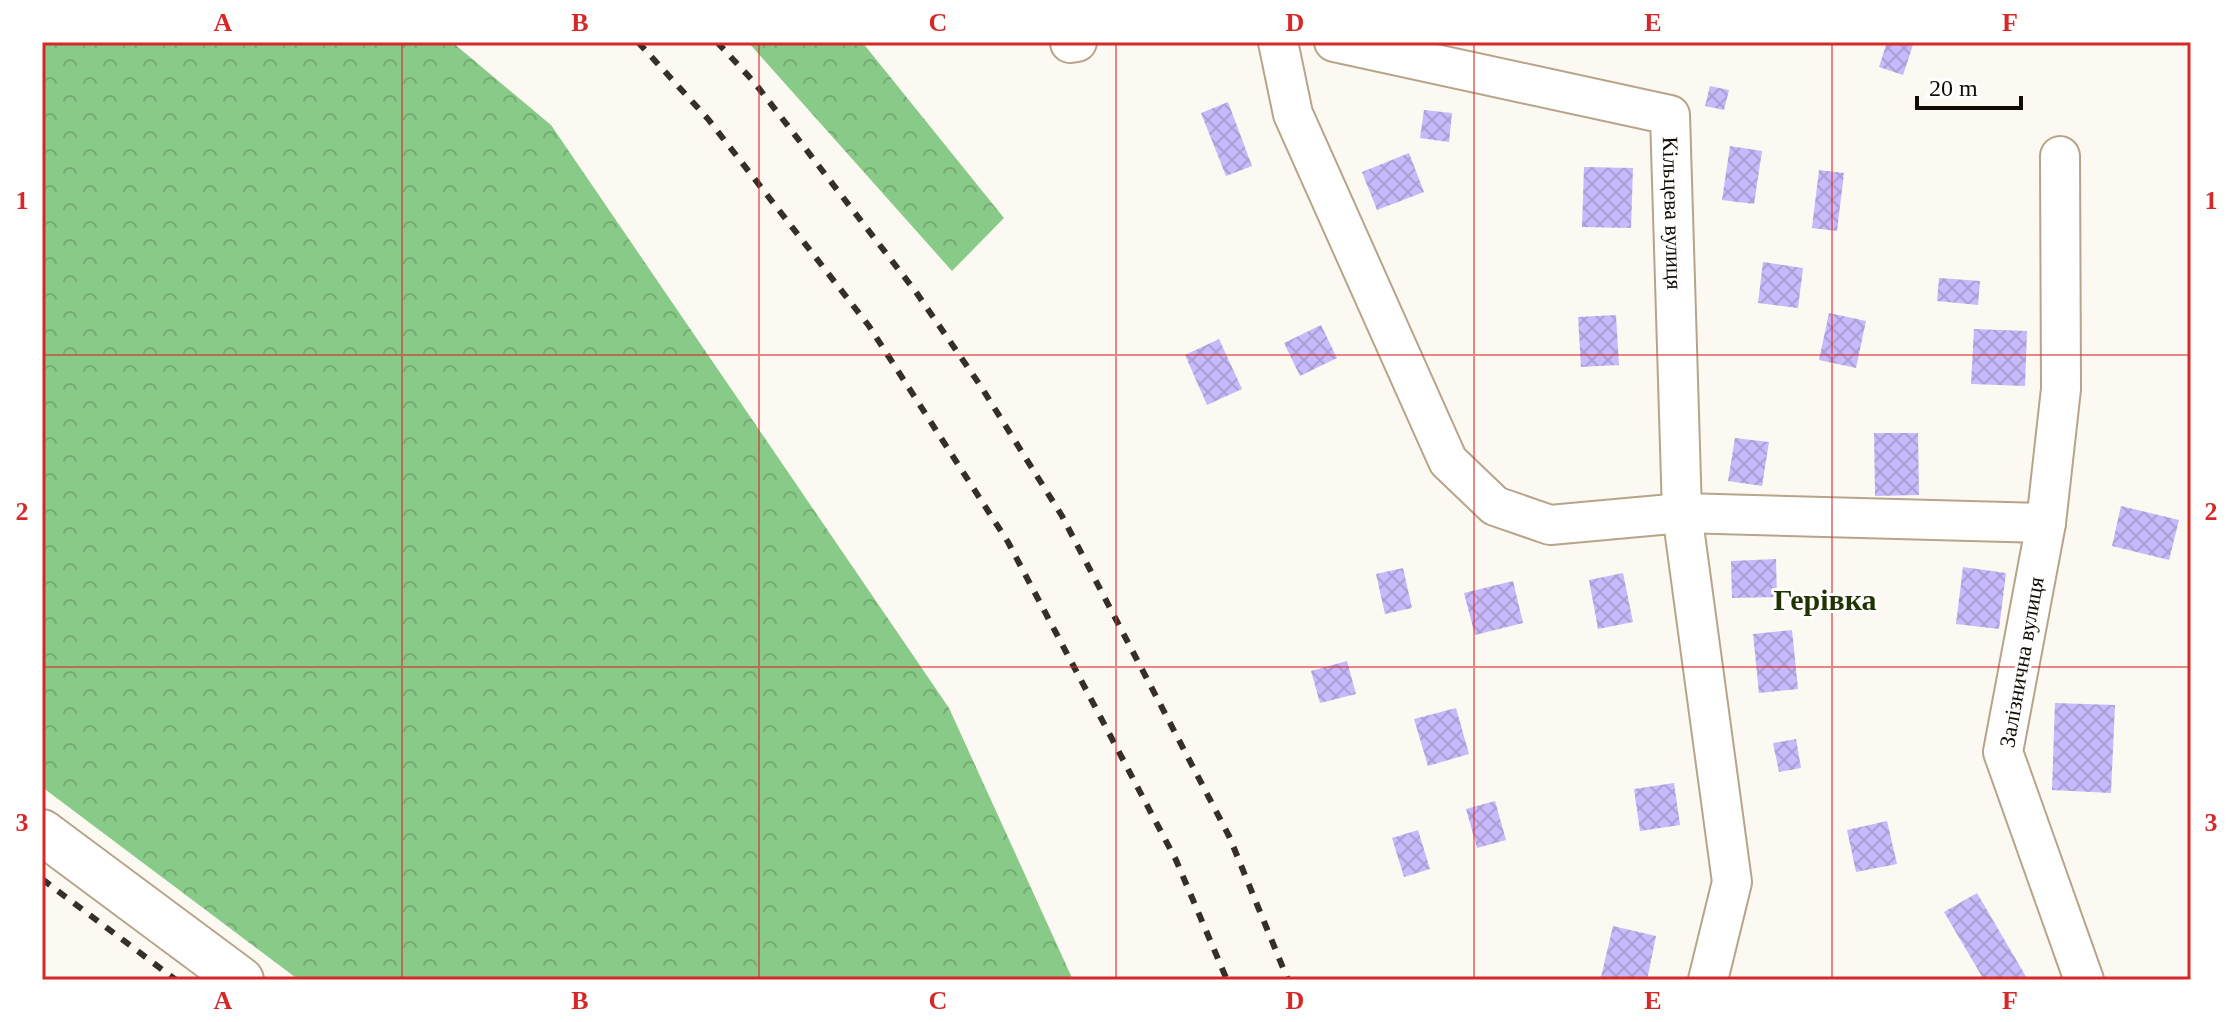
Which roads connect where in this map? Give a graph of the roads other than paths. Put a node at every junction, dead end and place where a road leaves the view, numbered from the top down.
1 (1278, 42) edge
2 (1334, 42) edge
3 (2060, 156) dead end
4 (1682, 513) junction
5 (2046, 523) junction
6 (42, 832) edge
7 (241, 980) edge
8 (1708, 980) edge
9 (2084, 980) edge

1 - 4 street
2 - 4 street, Кільцева вулиця
3 - 5 street, Залізнична вулиця
4 - 5 street
4 - 8 street, Кільцева вулиця
5 - 9 street, Залізнична вулиця
6 - 7 street

